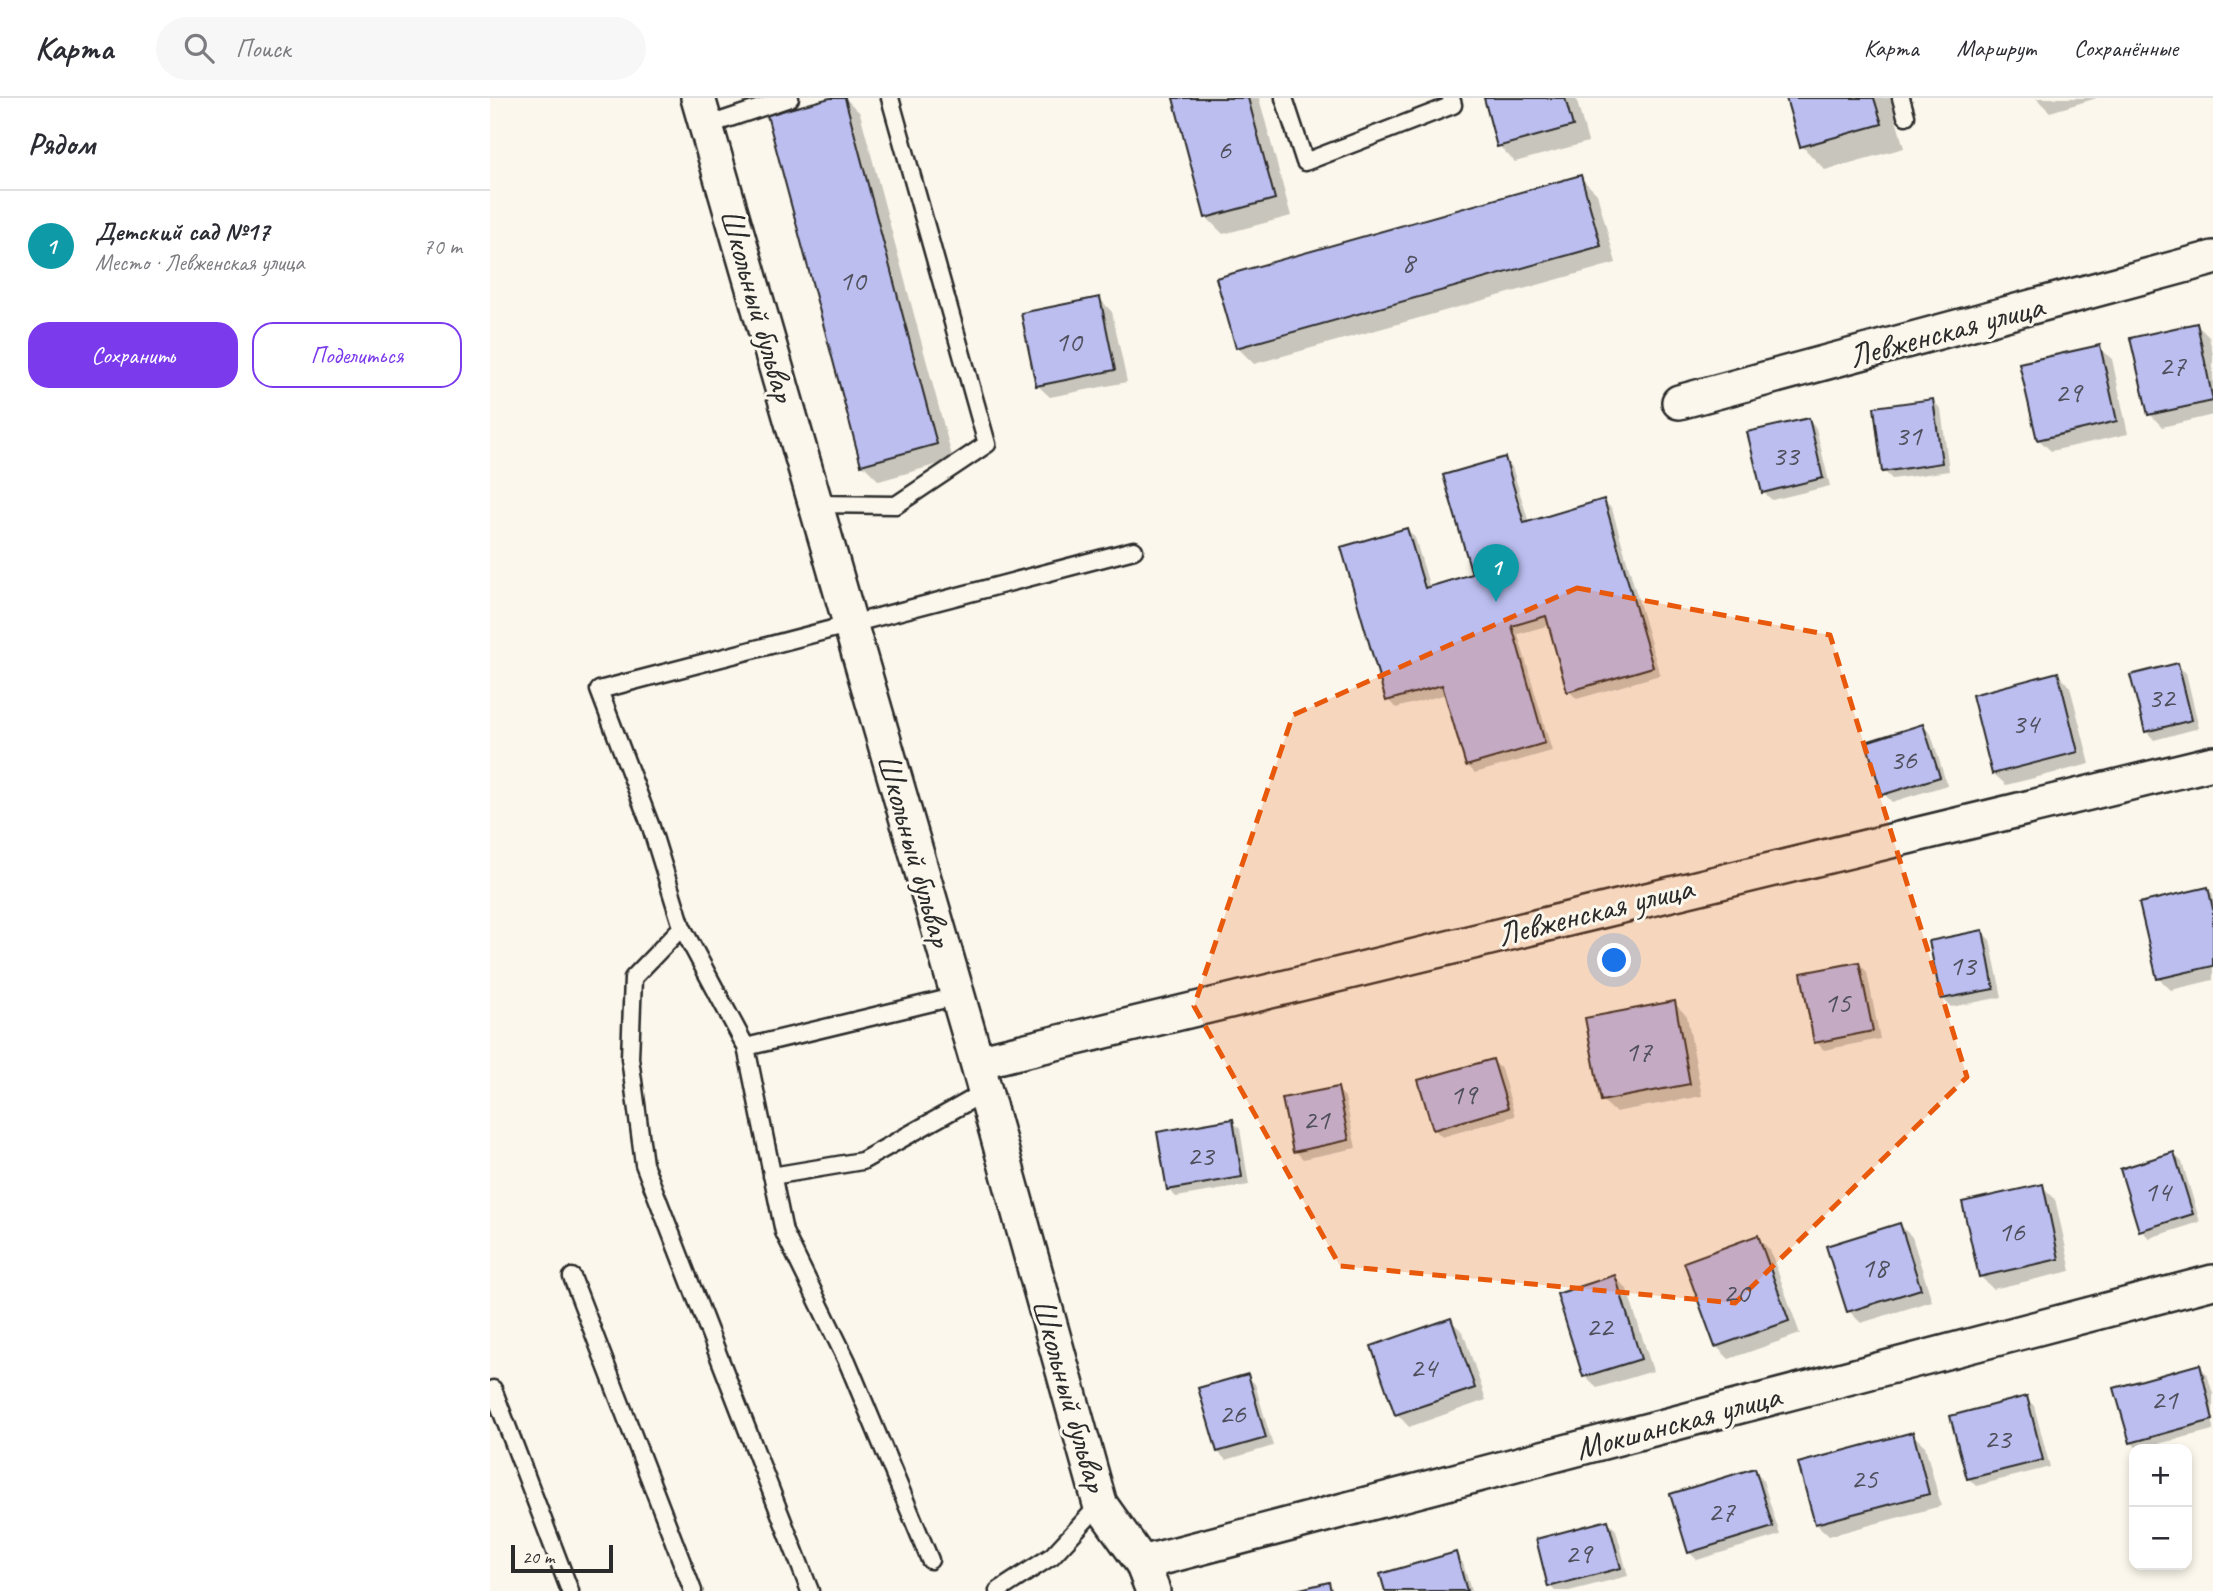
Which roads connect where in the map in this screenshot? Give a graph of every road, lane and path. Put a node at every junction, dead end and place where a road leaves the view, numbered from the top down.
1 (790, 98) edge
2 (890, 98) edge
3 (1284, 98) edge
4 (1451, 98) edge
5 (1901, 98) edge
6 (702, 112) edge
7 (1906, 116) dead end
8 (2213, 258) edge
9 (1679, 402) dead end
10 (815, 504) junction
11 (1134, 550) dead end
12 (850, 625) junction
13 (2213, 763) edge
14 (682, 927) junction
15 (958, 996) junction
16 (746, 1047) junction
17 (981, 1077) junction
18 (772, 1175) junction
19 (572, 1277) dead end
20 (2213, 1282) edge
21 (493, 1389) dead end
22 (1100, 1504) junction
23 (930, 1560) dead end
24 (1147, 1577) edge
25 (570, 1591) edge
26 (693, 1591) edge
27 (810, 1591) edge
28 (998, 1591) edge

1 - 6 lane
2 - 10 lane
3 - 4 lane
5 - 7 lane
6 - 10 street, Школьный бульвар
8 - 9 street, Левженская улица
10 - 12 street, Школьный бульвар
11 - 12 lane
12 - 14 lane
12 - 15 street, Школьный бульвар
13 - 17 street, Левженская улица
14 - 16 lane
14 - 27 lane
15 - 16 lane
15 - 17 street, Школьный бульвар
16 - 18 lane
17 - 18 lane
17 - 22 street, Школьный бульвар
18 - 23 lane
19 - 26 lane
20 - 24 street, Мокшанская улица
21 - 25 lane
22 - 24 street, Школьный бульвар
22 - 28 lane

